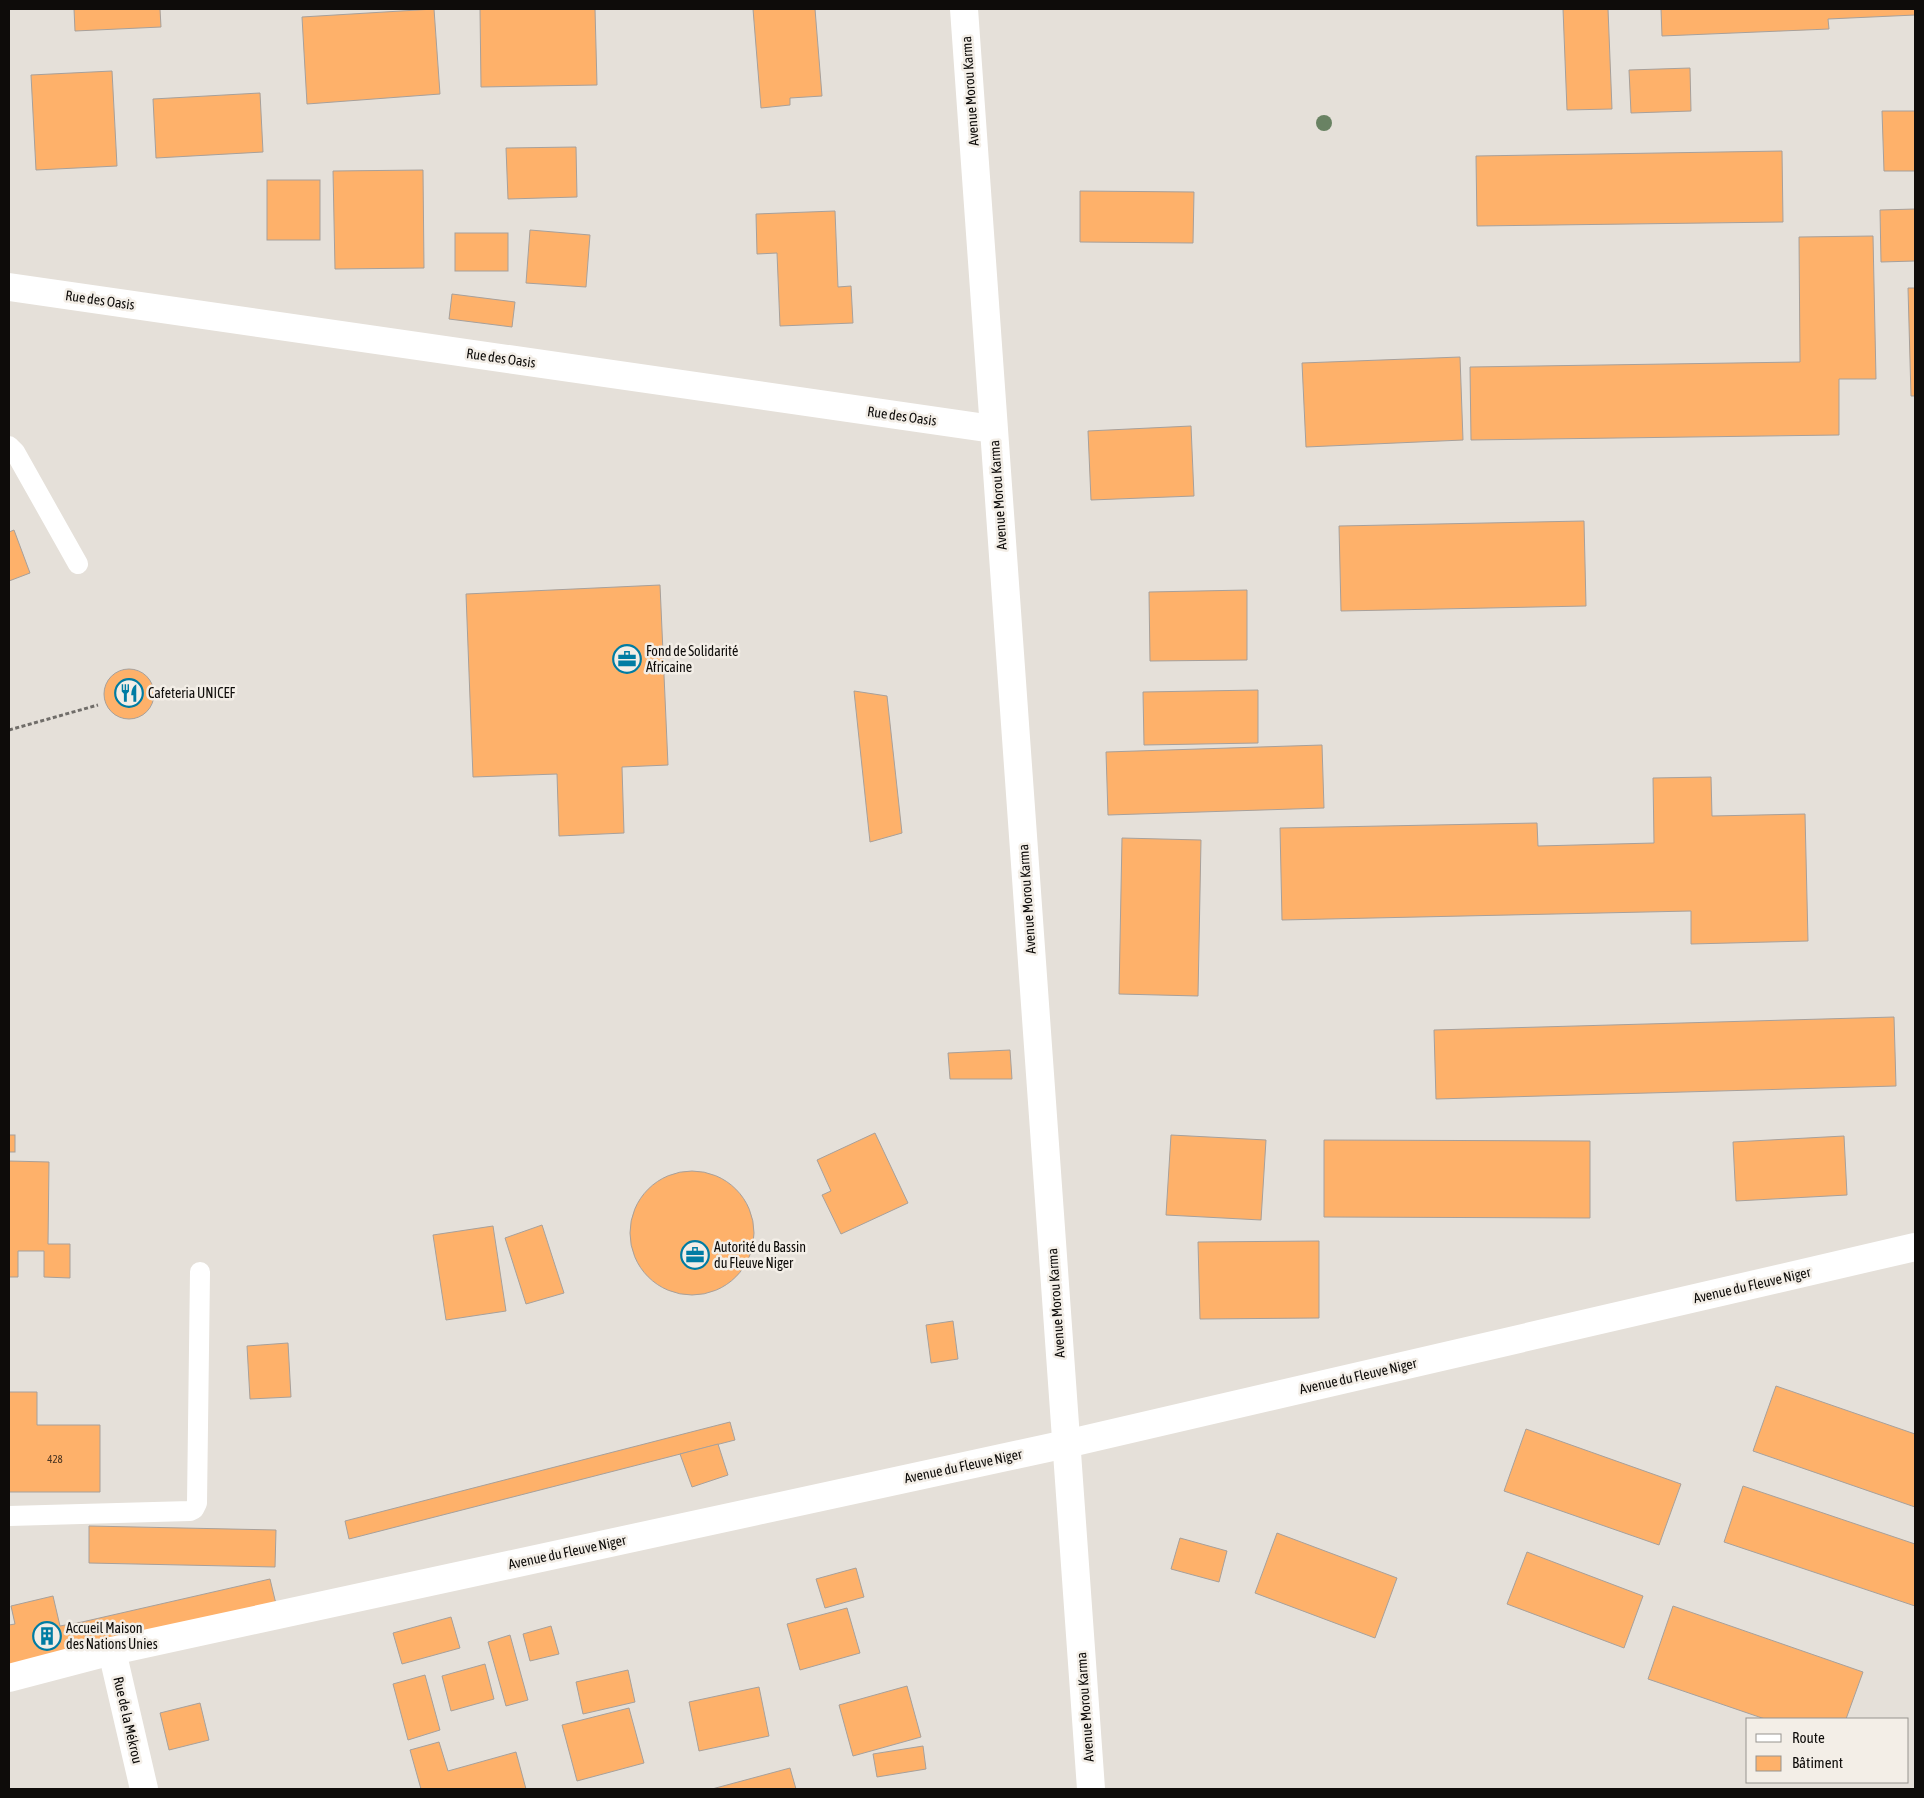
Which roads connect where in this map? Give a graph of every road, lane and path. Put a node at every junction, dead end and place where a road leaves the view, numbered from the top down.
1 (964, 9) edge
2 (9, 287) edge
3 (993, 429) junction
4 (9, 446) edge
5 (78, 564) dead end
6 (98, 705) dead end
7 (9, 730) edge
8 (1915, 1247) edge
9 (200, 1272) dead end
10 (1066, 1444) junction
11 (9, 1516) edge
12 (112, 1651) junction
13 (9, 1678) edge
14 (144, 1789) edge
15 (1091, 1789) edge

1 - 3 street, Avenue Morou Karma
2 - 3 street, Rue des Oasis
3 - 10 street, Avenue Morou Karma
4 - 5 lane
6 - 7 path
8 - 10 street, Avenue du Fleuve Niger
9 - 11 lane
10 - 12 street, Avenue du Fleuve Niger
10 - 15 street, Avenue Morou Karma
12 - 13 street, Avenue du Fleuve Niger
12 - 14 street, Rue de la Mékrou

